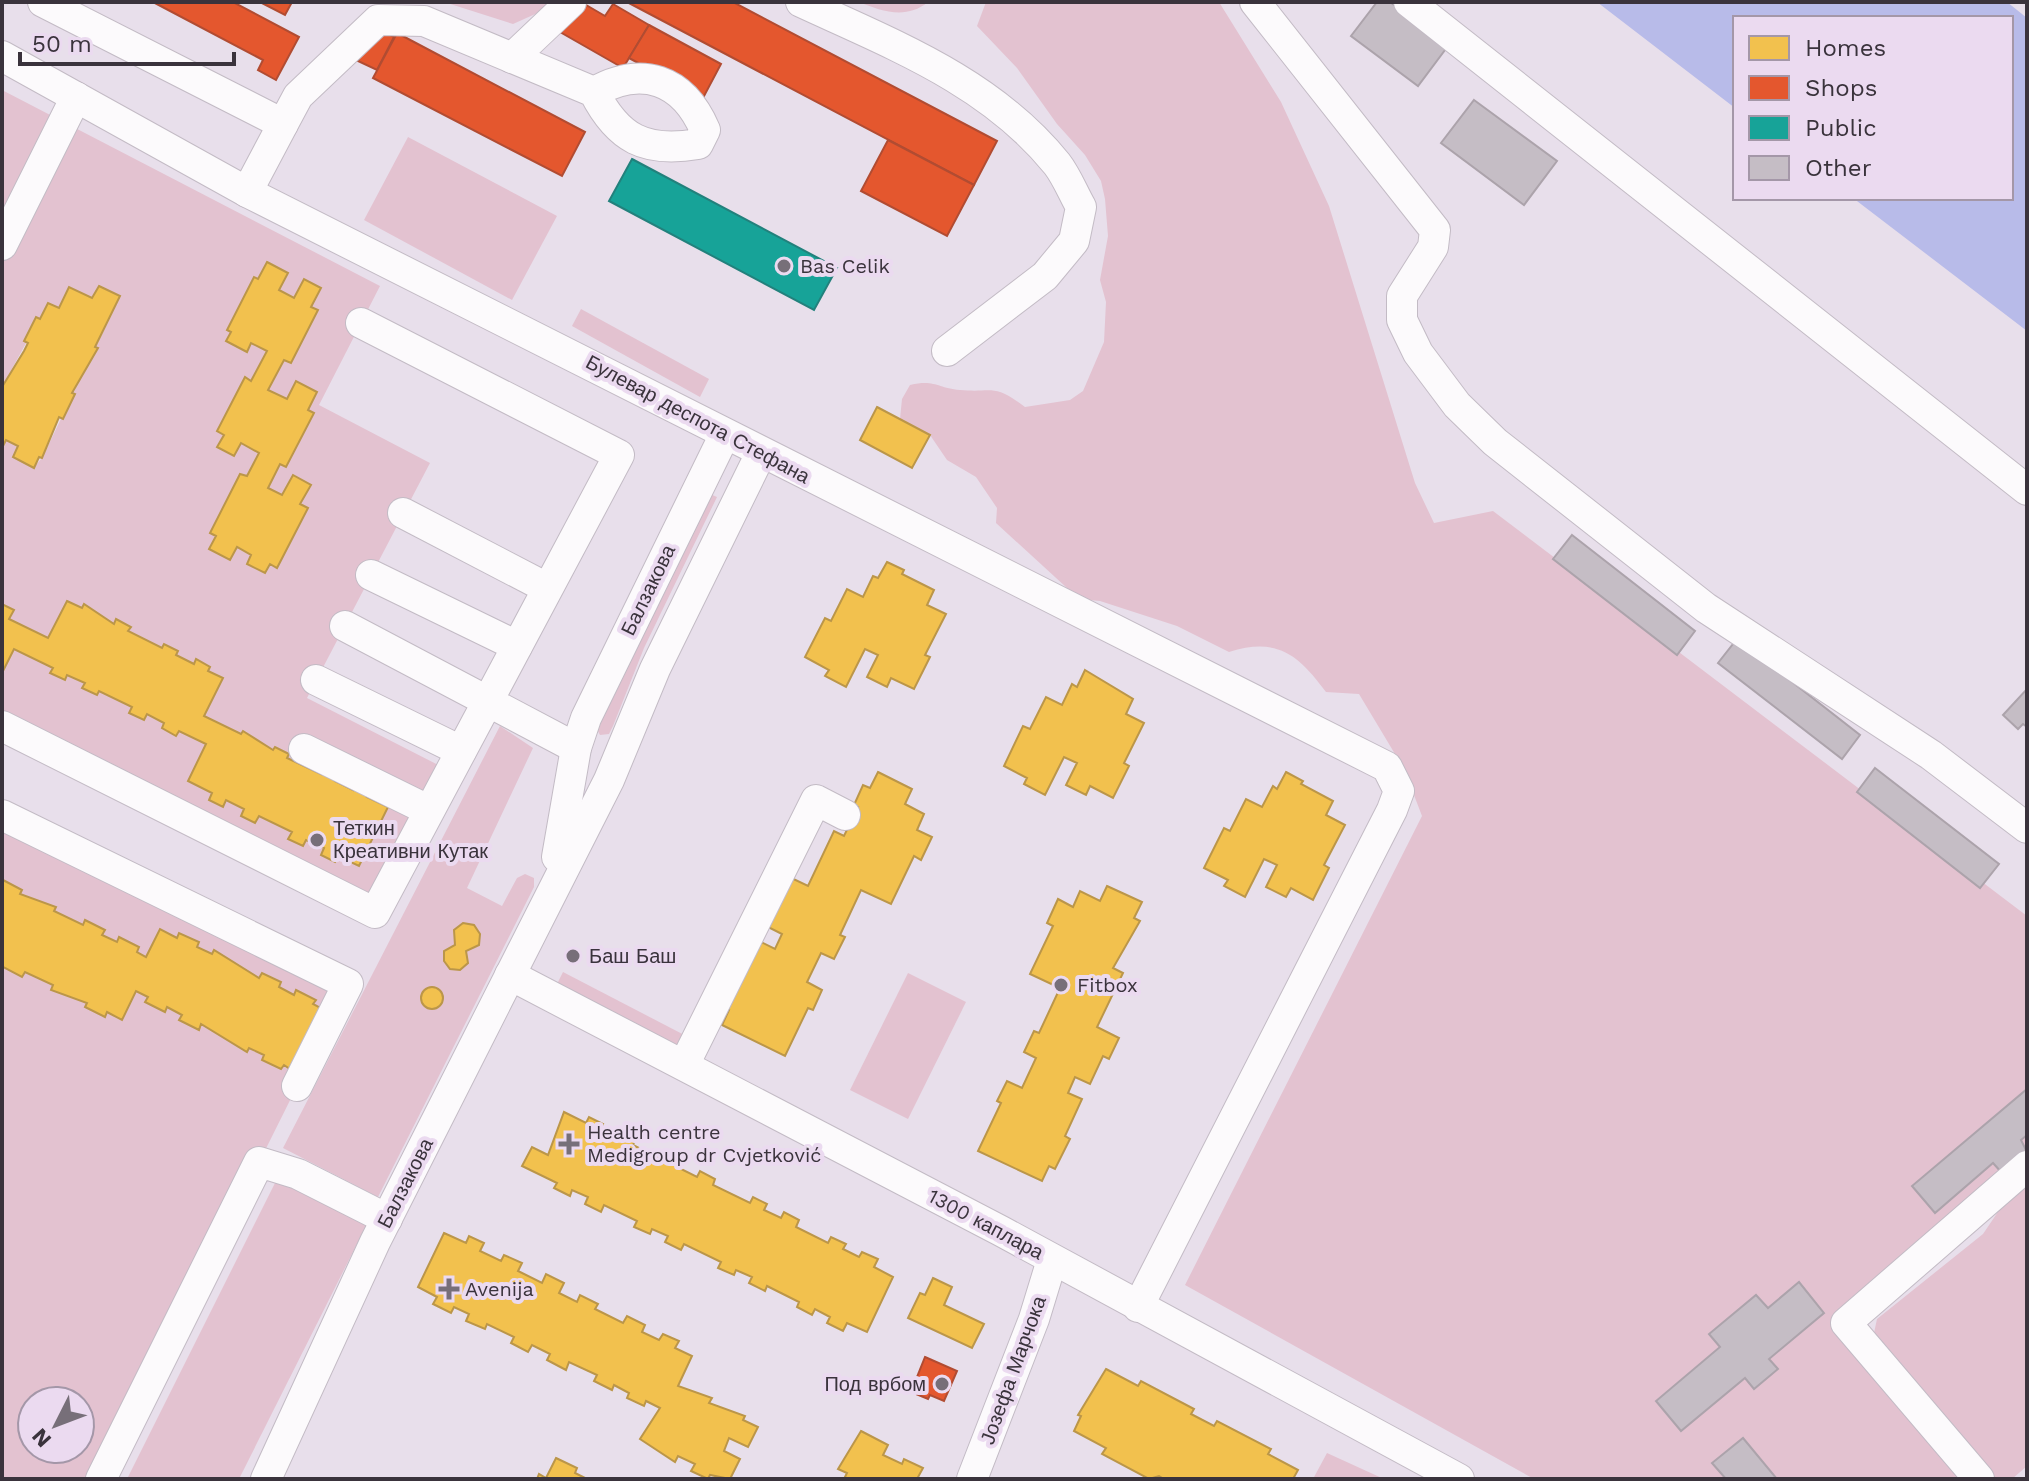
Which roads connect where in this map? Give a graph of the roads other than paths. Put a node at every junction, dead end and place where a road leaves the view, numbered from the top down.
1 (43, 2) edge
2 (571, 2) edge
3 (801, 2) edge
4 (1255, 2) edge
5 (1409, 2) edge
6 (2, 56) edge
7 (512, 58) junction
8 (594, 92) dead end
9 (76, 97) junction
10 (283, 124) junction
11 (247, 192) junction
12 (2, 245) edge
13 (361, 323) dead end
14 (947, 351) dead end
15 (725, 434) junction
16 (761, 453) junction
17 (2027, 490) edge
18 (403, 513) dead end
19 (371, 575) dead end
20 (547, 588) junction
21 (345, 626) dead end
22 (517, 646) junction
23 (316, 680) dead end
24 (489, 699) junction
25 (2, 726) edge
26 (576, 748) junction
27 (304, 749) dead end
28 (461, 751) junction
29 (428, 810) junction
30 (2, 815) edge
31 (845, 815) dead end
32 (2027, 828) edge
33 (551, 890) junction
34 (510, 975) junction
35 (684, 1065) junction
36 (297, 1086) dead end
37 (2027, 1166) edge
38 (387, 1219) junction
39 (1052, 1260) junction
40 (1138, 1307) junction
41 (101, 1479) edge
42 (266, 1479) edge
43 (972, 1479) edge
44 (1459, 1479) edge
45 (1979, 1479) edge

1 - 10 street
2 - 7 street
3 - 14 street
4 - 32 street
5 - 17 street
6 - 9 street, Булевар деспота Стефана
7 - 8 street
7 - 10 street
9 - 11 street, Булевар деспота Стефана
9 - 12 street
10 - 11 street
11 - 15 street, Булевар деспота Стефана
13 - 20 street
15 - 16 street, Булевар деспота Стефана
15 - 26 street, Балзакова
16 - 33 street, Балзакова
16 - 40 street, Булевар деспота Стефана
18 - 20 street
19 - 22 street
20 - 22 street
21 - 24 street
22 - 24 street
23 - 28 street
24 - 26 street
24 - 28 street
25 - 29 street
26 - 33 street, Балзакова
27 - 29 street
28 - 29 street
30 - 36 street
31 - 35 street
33 - 34 street, Балзакова
34 - 35 street, 1300 каплара
34 - 38 street, Балзакова
35 - 39 street, 1300 каплара
37 - 45 street
38 - 41 street
38 - 42 street, Балзакова
39 - 40 street, 1300 каплара
39 - 43 street, Јозефа Марчока
40 - 44 street, 1300 каплара

